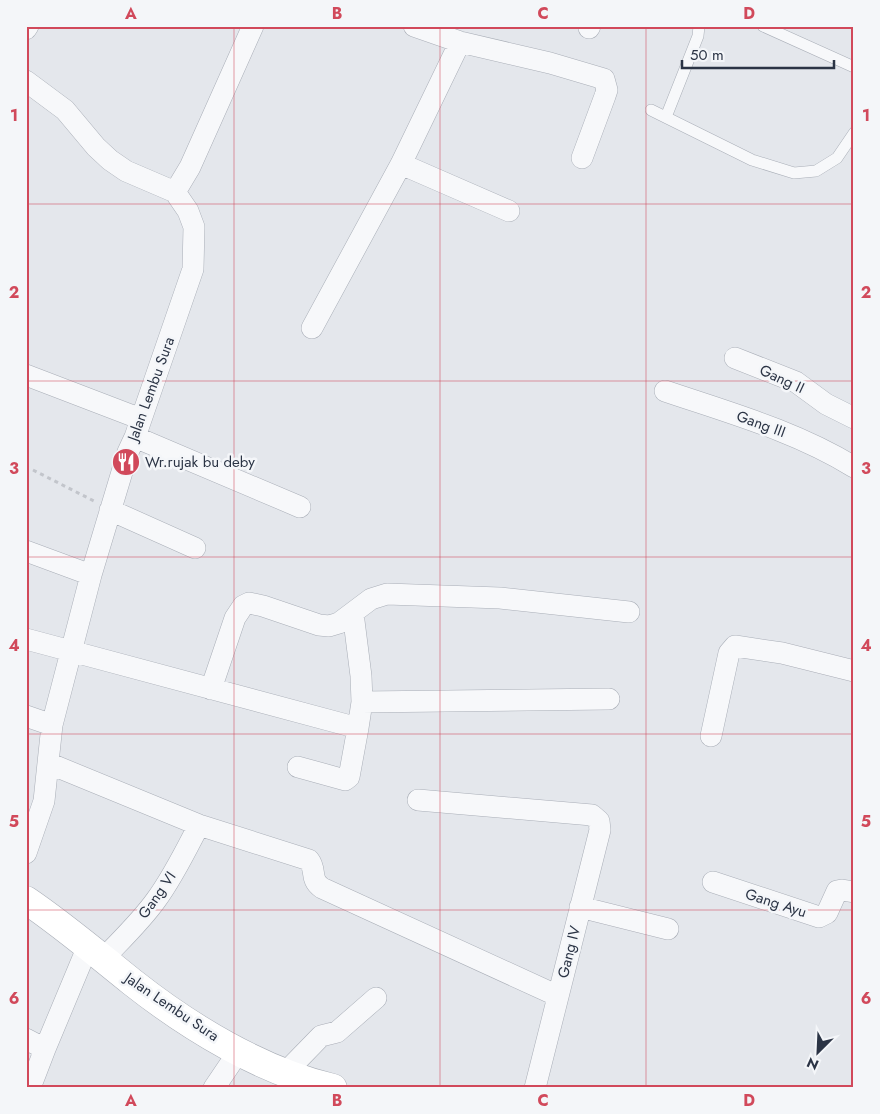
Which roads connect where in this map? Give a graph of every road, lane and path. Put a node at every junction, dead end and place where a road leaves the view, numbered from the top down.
1 (253, 26) edge
2 (414, 26) edge
3 (699, 26) edge
4 (763, 26) edge
5 (460, 42) junction
6 (854, 67) edge
7 (26, 81) edge
8 (651, 110) dead end
9 (666, 117) junction
10 (854, 133) edge
11 (582, 158) dead end
12 (401, 164) junction
13 (175, 192) junction
14 (510, 211) dead end
15 (312, 328) dead end
16 (735, 358) dead end
17 (26, 375) edge
18 (665, 391) dead end
19 (854, 418) edge
20 (138, 428) junction
21 (854, 467) edge
22 (32, 470) dead end
23 (300, 507) dead end
24 (110, 510) junction
25 (195, 548) dead end
26 (26, 550) edge
27 (91, 575) junction
28 (629, 612) dead end
29 (353, 613) junction
30 (26, 639) edge
31 (72, 652) junction
32 (854, 670) edge
33 (210, 689) junction
34 (609, 699) dead end
35 (362, 702) junction
36 (26, 716) edge
37 (52, 725) junction
38 (358, 728) junction
39 (711, 736) dead end
40 (48, 762) junction
41 (298, 767) dead end
42 (418, 800) dead end
43 (199, 825) junction
44 (26, 853) edge
45 (713, 882) dead end
46 (854, 892) edge
47 (26, 900) edge
48 (580, 907) junction
49 (668, 929) dead end
50 (96, 952) junction
51 (558, 996) junction
52 (376, 998) dead end
53 (26, 1039) edge
54 (45, 1049) junction
55 (239, 1051) junction
56 (285, 1073) junction
57 (324, 1087) edge
58 (30, 1088) edge
59 (214, 1088) edge
60 (535, 1088) edge

1 - 13 street
2 - 5 street
3 - 9 lane
4 - 6 lane
5 - 11 street
5 - 12 street
7 - 13 street
8 - 9 lane
9 - 10 lane
12 - 14 street
12 - 15 street
13 - 20 street, Jalan Lembu Sura
16 - 19 street, Gang II
17 - 20 street
18 - 21 street, Gang III
20 - 23 street
20 - 24 street, Jalan Lembu Sura
22 - 24 path
24 - 25 street
24 - 27 street, Jalan Lembu Sura
26 - 27 street
27 - 31 street, Jalan Lembu Sura
28 - 29 street
29 - 33 street
29 - 35 street
30 - 31 street
31 - 33 street
31 - 37 street, Jalan Lembu Sura
32 - 39 street
33 - 38 street
34 - 35 street
35 - 38 street
36 - 37 street
37 - 40 street, Jalan Lembu Sura
38 - 41 street
40 - 43 street
40 - 44 street, Jalan Lembu Sura
42 - 48 street, Gang IV
43 - 50 street, Gang VI
43 - 51 street
45 - 46 street, Gang Ayu
47 - 50 street, Jalan Lembu Sura
48 - 49 street
48 - 51 street, Gang IV
50 - 54 street
50 - 55 street, Jalan Lembu Sura
51 - 60 street, Gang IV
52 - 56 street
53 - 54 street
54 - 58 street
55 - 56 street, Jalan Lembu Sura
55 - 59 street
56 - 57 street, Jalan Lembu Sura

